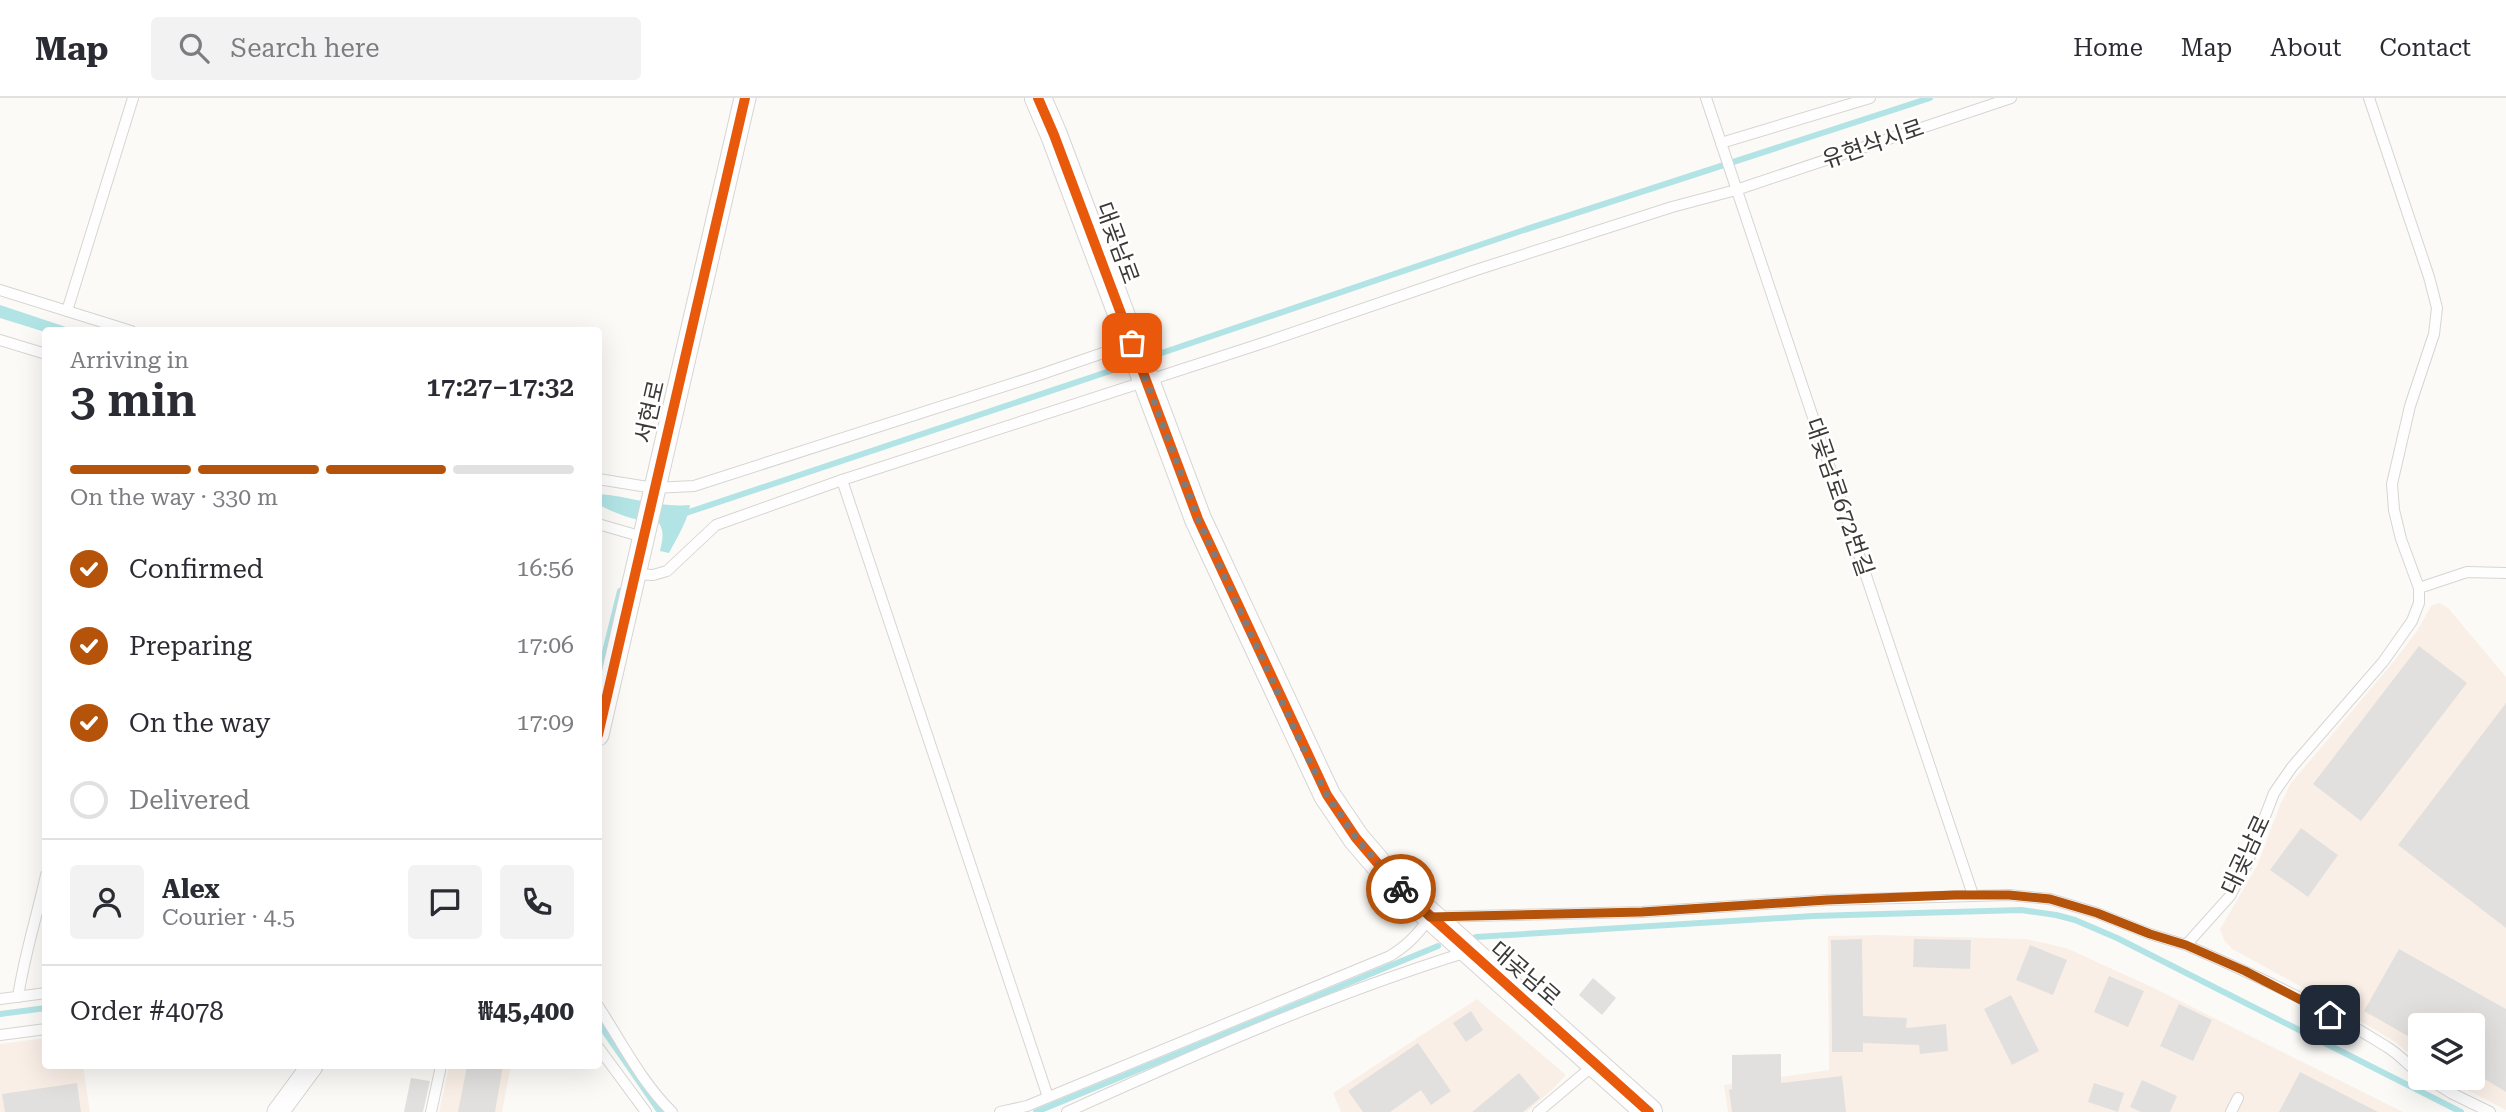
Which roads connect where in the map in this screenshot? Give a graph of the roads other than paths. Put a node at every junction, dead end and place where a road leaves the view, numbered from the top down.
1 (134, 98) edge
2 (745, 98) edge
3 (1038, 98) edge
4 (1706, 98) edge
5 (1870, 98) edge
6 (2011, 98) edge
7 (2369, 98) edge
8 (1722, 148) junction
9 (1734, 184) junction
10 (0, 290) edge
11 (67, 311) junction
12 (118, 327) edge
13 (0, 340) edge
14 (1133, 346) junction
15 (42, 353) edge
16 (1144, 377) junction
17 (602, 480) edge
18 (842, 480) junction
19 (653, 492) junction
20 (602, 525) edge
21 (643, 537) junction
22 (635, 573) junction
23 (2506, 573) edge
24 (2419, 587) junction
25 (602, 717) edge
26 (42, 894) edge
27 (1973, 895) junction
28 (1430, 917) junction
29 (2186, 945) junction
30 (1468, 951) junction
31 (42, 994) edge
32 (18, 997) junction
33 (0, 999) edge
34 (602, 1012) edge
35 (42, 1030) edge
36 (0, 1035) edge
37 (602, 1052) edge
38 (1595, 1064) junction
39 (2408, 1064) edge
40 (310, 1069) edge
41 (440, 1069) edge
42 (2446, 1090) edge
43 (1048, 1097) junction
44 (2238, 1098) dead end
45 (278, 1112) edge
46 (432, 1112) edge
47 (646, 1112) edge
48 (672, 1112) edge
49 (1000, 1112) edge
50 (1067, 1112) edge
51 (1538, 1112) edge
52 (1649, 1112) edge
53 (2231, 1112) edge
54 (2490, 1112) edge

1 - 11 lane
2 - 19 street, 서현로
3 - 14 street, 대곶남로
4 - 8 lane, 대곶남로672번길
5 - 8 lane
6 - 9 lane, 유현삭시로
7 - 24 lane
8 - 9 lane, 대곶남로672번길
9 - 16 lane, 유현삭시로
9 - 27 lane, 대곶남로672번길
10 - 11 lane
11 - 12 lane
13 - 15 lane
14 - 16 street, 대곶남로
14 - 19 lane
16 - 18 lane, 유현삭시로
16 - 28 street, 대곶남로
17 - 19 lane
18 - 22 lane, 유현삭시로
18 - 43 lane
19 - 21 street, 서현로
20 - 21 lane
21 - 22 street, 서현로
22 - 25 street, 서현로
23 - 24 lane
24 - 29 lane, 대곶남로
26 - 32 lane
27 - 28 lane, 대곶남로
27 - 29 lane, 대곶남로
28 - 30 street, 대곶남로
28 - 43 lane
29 - 39 lane
30 - 38 street, 대곶남로
30 - 50 lane
31 - 32 lane
32 - 33 lane
34 - 48 lane
35 - 36 lane
37 - 47 lane
38 - 51 lane
38 - 52 street, 대곶남로
40 - 45 street
41 - 46 lane
42 - 54 lane
43 - 49 lane
44 - 53 lane

